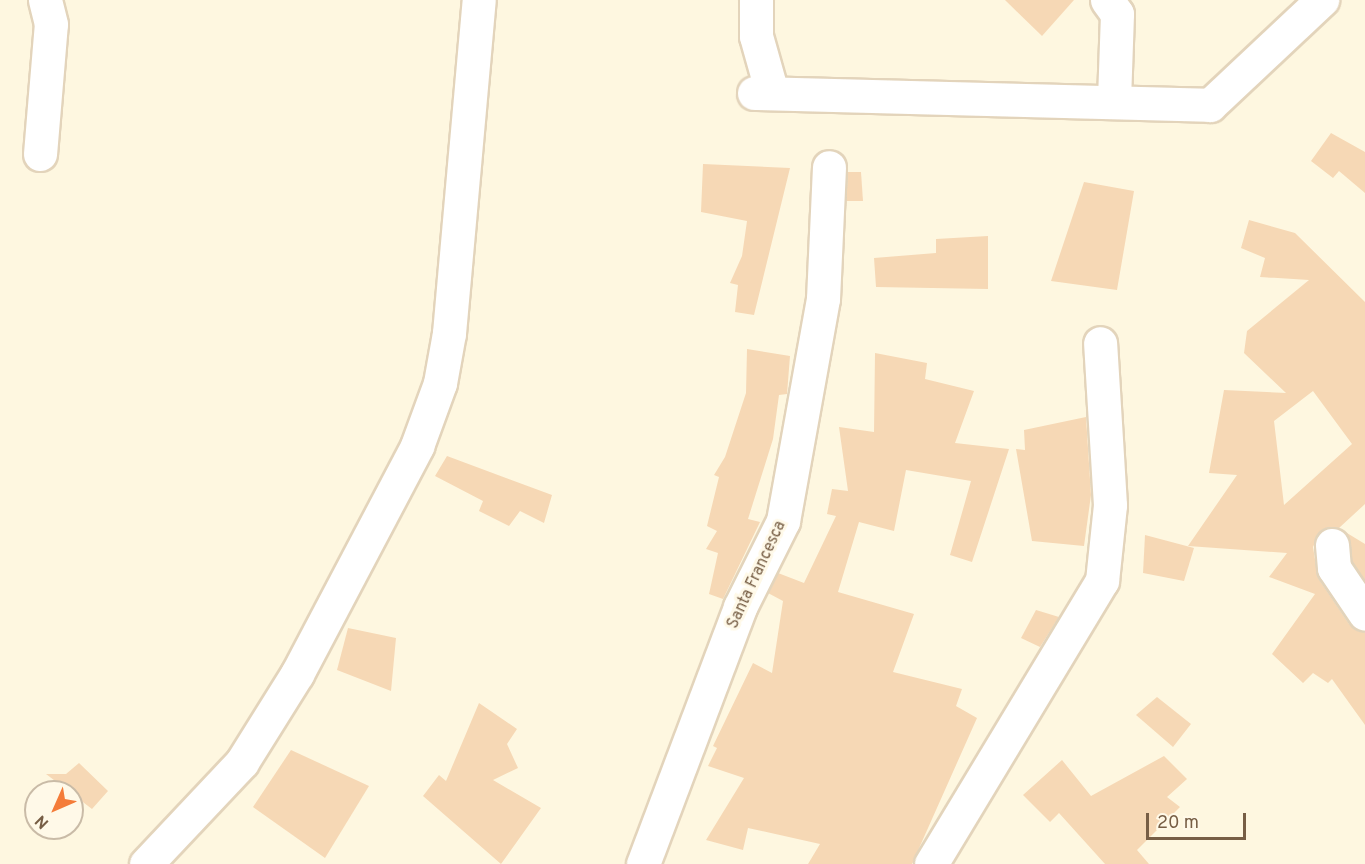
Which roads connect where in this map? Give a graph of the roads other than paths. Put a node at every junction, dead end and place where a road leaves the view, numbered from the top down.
1 (45, 0) edge
2 (479, 0) edge
3 (756, 0) edge
4 (1107, 0) edge
5 (1322, 0) edge
6 (1114, 101) junction
7 (40, 154) dead end
8 (829, 167) dead end
9 (1100, 343) dead end
10 (1332, 545) dead end
11 (1365, 614) edge
12 (146, 864) edge
13 (643, 864) edge
14 (931, 864) edge

1 - 7 street
2 - 12 street
3 - 6 street
4 - 6 street
5 - 6 street
8 - 13 street, Santa Francesca
9 - 14 street
10 - 11 street

